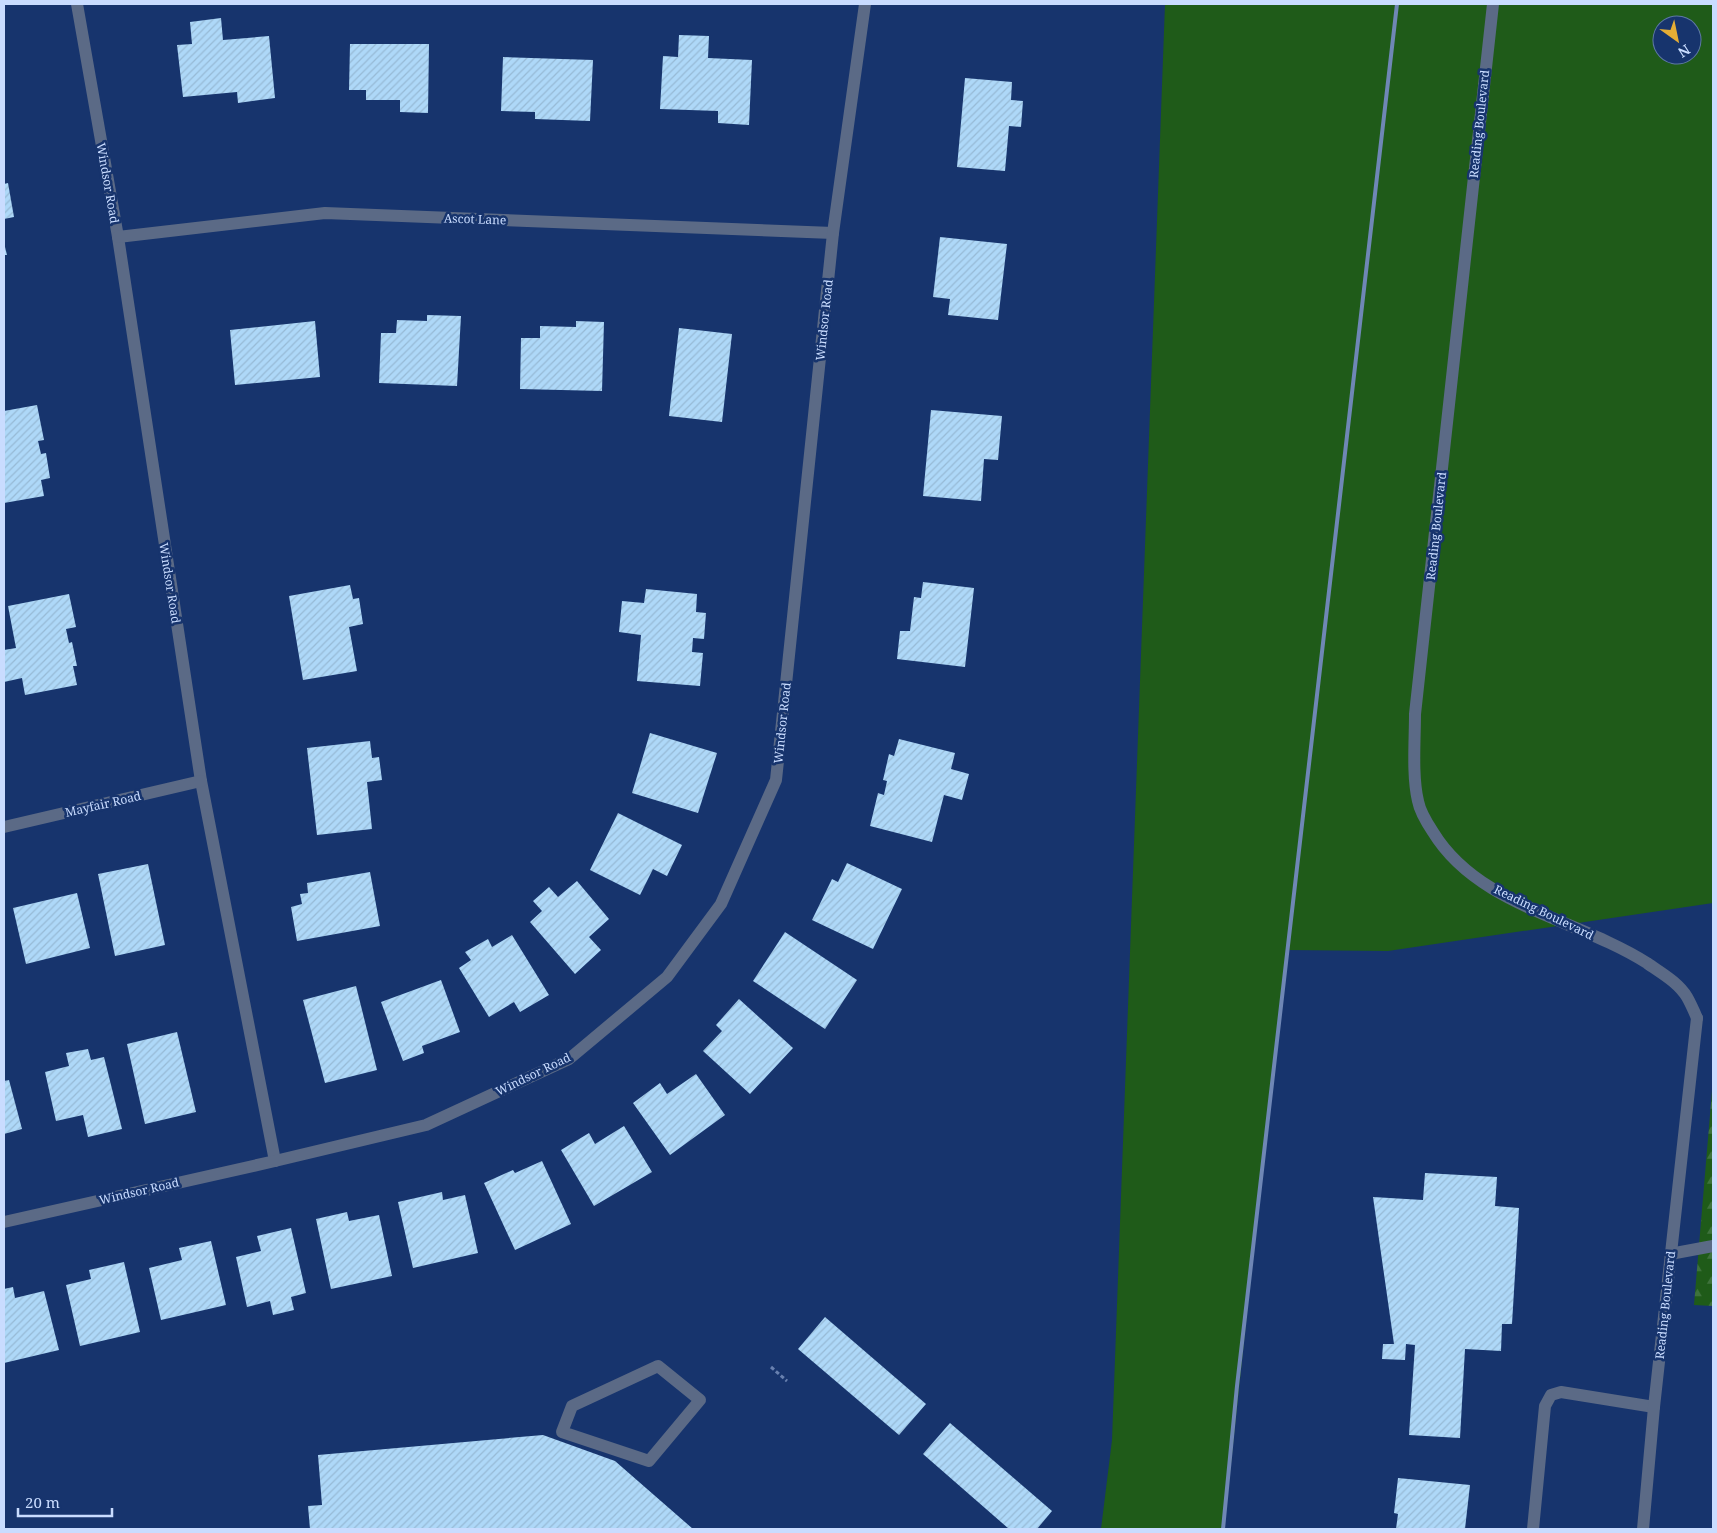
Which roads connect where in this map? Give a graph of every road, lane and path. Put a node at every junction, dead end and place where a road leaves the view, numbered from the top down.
1 (77, 4) edge
2 (865, 4) edge
3 (1492, 4) edge
4 (833, 233) junction
5 (118, 237) junction
6 (201, 781) junction
7 (4, 827) edge
8 (275, 1161) junction
9 (4, 1222) edge
10 (1713, 1246) edge
11 (1670, 1254) junction
12 (771, 1368) dead end
13 (787, 1382) dead end
14 (700, 1400) joint
15 (1654, 1407) junction
16 (1533, 1529) edge
17 (1644, 1529) edge

1 - 5 street, Windsor Road
2 - 4 street, Windsor Road
3 - 11 street, Reading Boulevard
4 - 5 street, Ascot Lane
4 - 8 street, Windsor Road
5 - 6 street, Windsor Road
6 - 7 street, Mayfair Road
6 - 8 street, Windsor Road
8 - 9 street, Windsor Road
10 - 11 street
11 - 15 street, Reading Boulevard
12 - 13 path
14 - 14 street
15 - 16 street
15 - 17 street, Reading Boulevard

